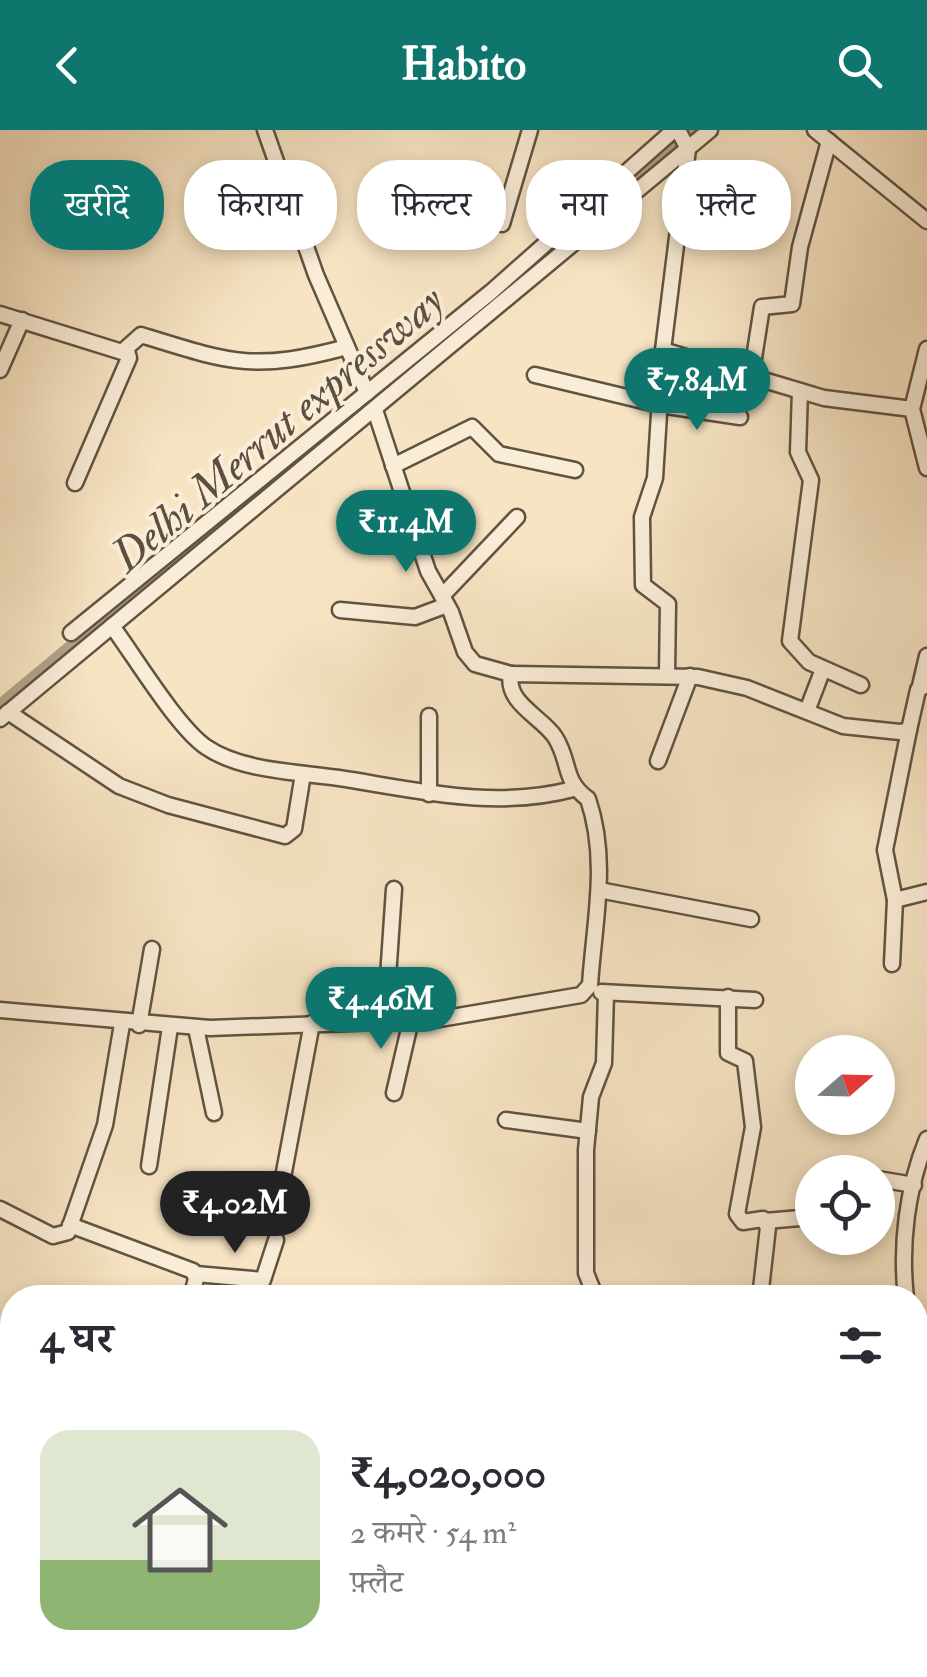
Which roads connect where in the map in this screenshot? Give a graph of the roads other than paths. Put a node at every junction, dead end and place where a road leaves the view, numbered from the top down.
1 (265, 130) edge
2 (530, 130) edge
3 (710, 130) edge
4 (814, 130) edge
5 (681, 137) edge
6 (829, 142) junction
7 (506, 211) edge
8 (927, 221) edge
9 (0, 314) edge
10 (22, 320) junction
11 (347, 347) junction
12 (927, 348) edge
13 (664, 350) junction
14 (127, 352) junction
15 (0, 370) edge
16 (535, 375) dead end
17 (751, 377) junction
18 (800, 391) junction
19 (368, 394) junction
20 (660, 404) junction
21 (912, 409) junction
22 (375, 410) junction
23 (740, 417) dead end
24 (393, 466) junction
25 (927, 468) edge
26 (576, 470) dead end
27 (75, 484) dead end
28 (517, 517) dead end
29 (444, 601) junction
30 (340, 610) dead end
31 (112, 626) junction
32 (71, 633) dead end
33 (927, 656) edge
34 (823, 670) junction
35 (512, 674) junction
36 (667, 674) junction
37 (690, 676) junction
38 (861, 685) dead end
39 (924, 685) edge
40 (808, 710) junction
41 (4, 716) edge
42 (429, 716) dead end
43 (909, 730) junction
44 (658, 761) dead end
45 (304, 774) junction
46 (573, 789) junction
47 (429, 794) junction
48 (394, 889) dead end
49 (599, 890) junction
50 (927, 892) edge
51 (896, 900) junction
52 (751, 918) dead end
53 (152, 948) dead end
54 (892, 964) dead end
55 (588, 991) junction
56 (606, 993) junction
57 (728, 997) junction
58 (755, 1000) dead end
59 (0, 1010) edge
60 (411, 1020) junction
61 (385, 1021) junction
62 (312, 1023) junction
63 (122, 1024) junction
64 (139, 1025) junction
65 (170, 1026) junction
66 (196, 1028) junction
67 (394, 1094) dead end
68 (214, 1112) dead end
69 (506, 1120) dead end
70 (588, 1131) junction
71 (927, 1140) edge
72 (149, 1166) dead end
73 (284, 1172) dead end
74 (895, 1182) edge
75 (914, 1185) junction
76 (0, 1210) edge
77 (795, 1218) edge
78 (765, 1221) junction
79 (70, 1225) junction
80 (276, 1240) dead end
81 (196, 1274) junction
82 (194, 1285) edge
83 (591, 1285) edge
84 (762, 1285) edge
85 (905, 1285) edge

1 - 11 street
2 - 7 street
3 - 5 street
4 - 6 street
5 - 13 street
5 - 19 street
5 - 22 street
6 - 8 street
6 - 17 street
9 - 10 street
10 - 14 street
10 - 15 street
11 - 14 street
11 - 19 street
12 - 21 street
13 - 17 street
13 - 20 street
14 - 27 street
16 - 20 street
17 - 18 street
18 - 21 street
18 - 34 street
19 - 32 street
20 - 23 street
20 - 36 street
21 - 25 street
22 - 24 street
22 - 31 street
24 - 26 street
24 - 29 street
28 - 29 street
29 - 30 street
29 - 35 street
31 - 41 street
31 - 45 street
33 - 39 street
34 - 38 street
34 - 40 street
35 - 36 street
35 - 46 street
36 - 37 street
37 - 40 street
37 - 44 street
39 - 43 street
40 - 43 street
41 - 45 street
42 - 47 street
43 - 51 street
45 - 47 street
46 - 47 street
46 - 49 street
48 - 61 street
49 - 52 street
49 - 55 street
50 - 51 street
51 - 54 street
53 - 64 street
55 - 56 street
55 - 60 street
56 - 57 street
56 - 70 street
57 - 58 street
57 - 78 street
59 - 63 street
60 - 61 street
60 - 67 street
61 - 62 street
62 - 66 street
62 - 73 street
63 - 64 street
63 - 79 street
64 - 65 street
65 - 66 street
65 - 72 street
66 - 68 street
69 - 70 street
70 - 83 street
71 - 75 street
74 - 75 street
75 - 85 street
76 - 79 street
77 - 78 street
78 - 84 street
79 - 81 street
80 - 81 street
81 - 82 street

